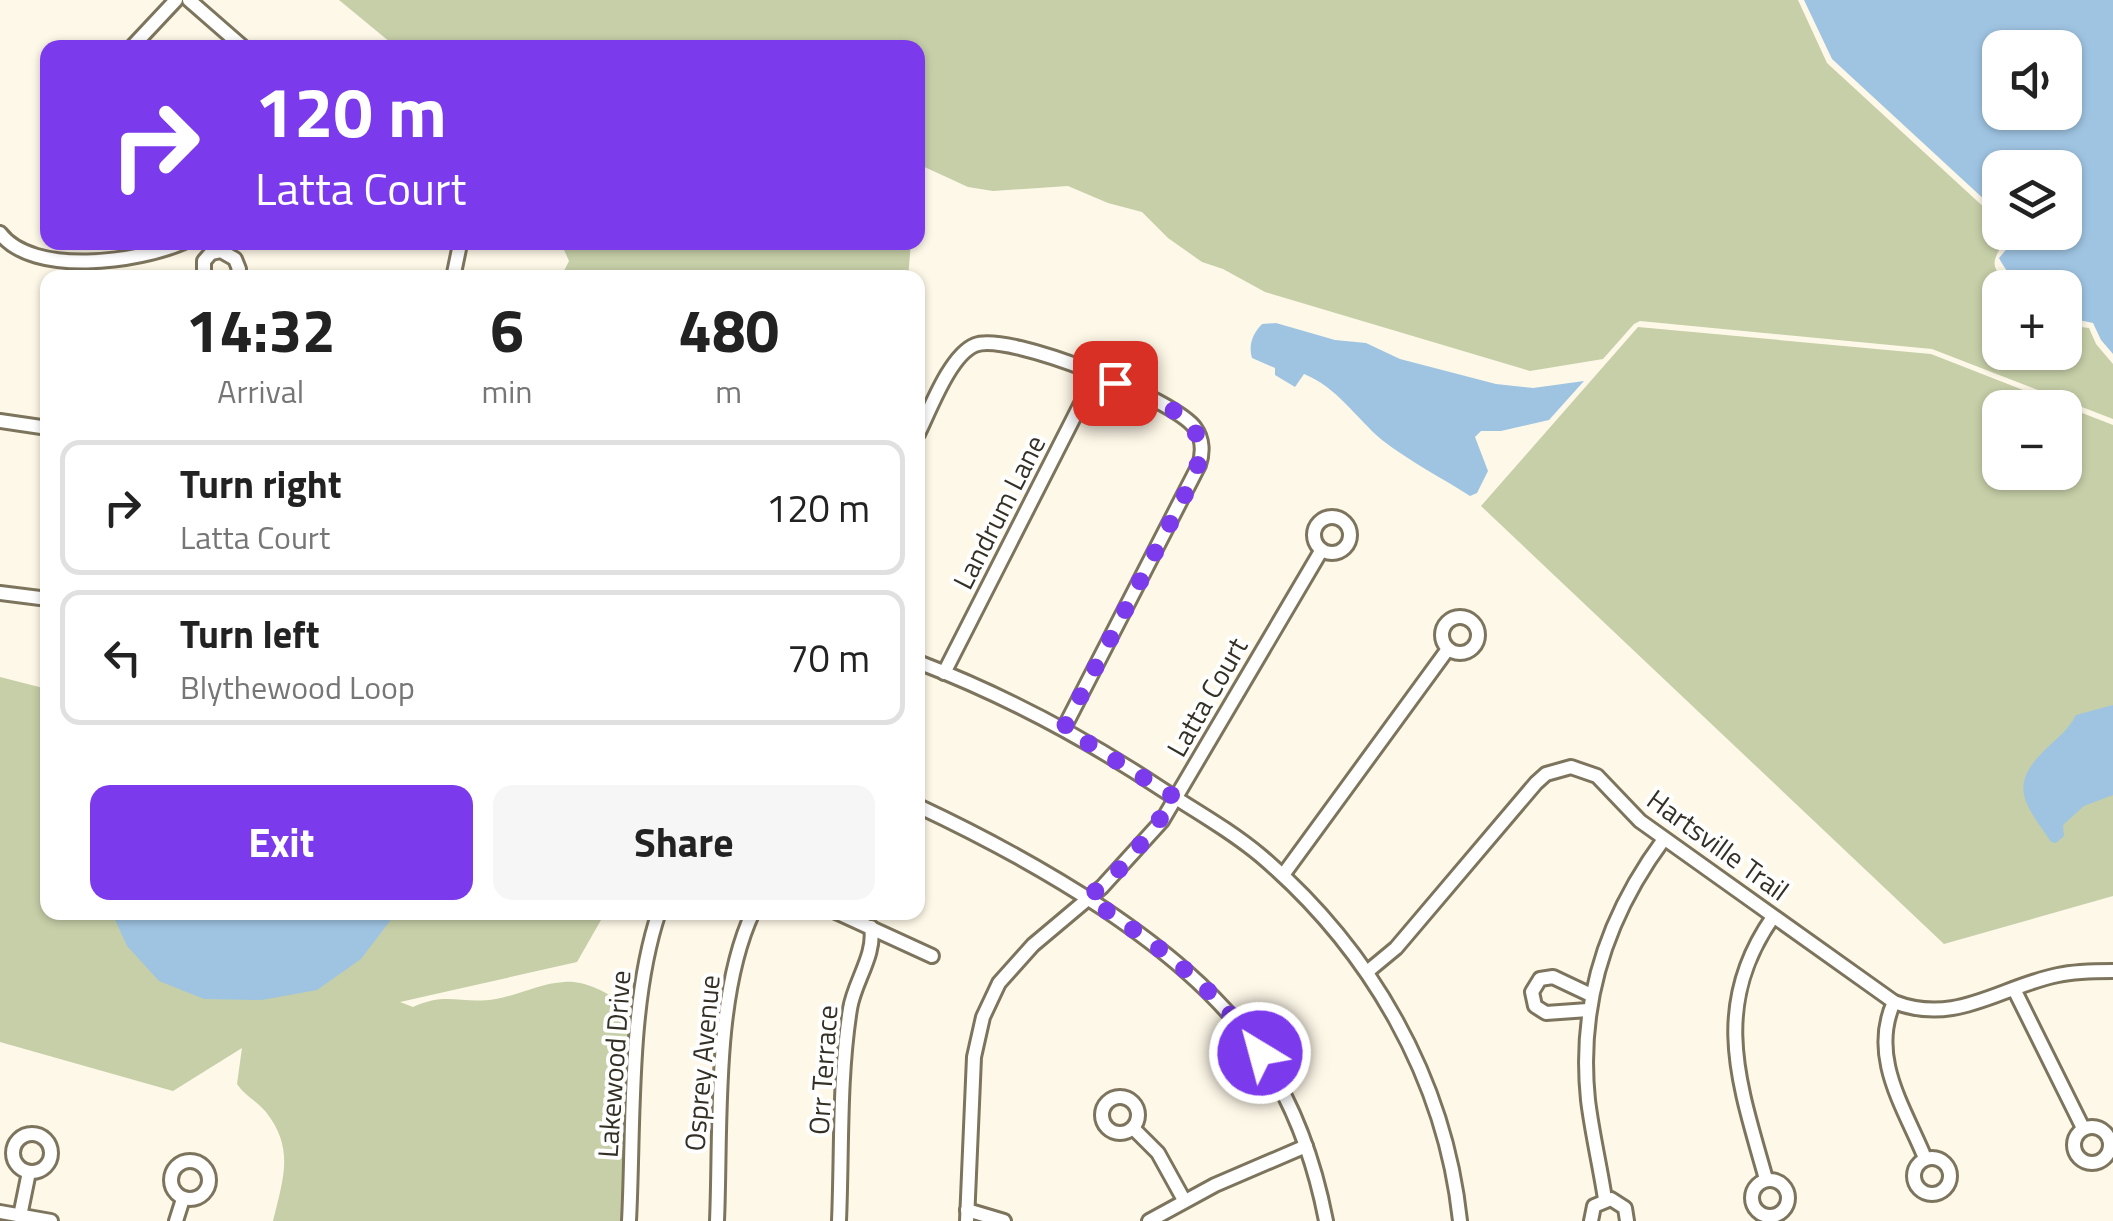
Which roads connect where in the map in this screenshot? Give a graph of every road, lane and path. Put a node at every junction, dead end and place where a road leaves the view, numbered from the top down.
1 (176, 0) edge
2 (189, 0) edge
3 (138, 40) edge
4 (235, 40) edge
5 (0, 233) edge
6 (154, 250) edge
7 (217, 250) edge
8 (237, 270) edge
9 (1096, 374) junction
10 (925, 420) edge
11 (0, 421) edge
12 (40, 427) edge
13 (1321, 551) dead end
14 (0, 593) edge
15 (40, 598) edge
16 (1448, 650) dead end
17 (925, 665) edge
18 (944, 673) junction
19 (1064, 728) junction
20 (1176, 798) junction
21 (925, 809) edge
22 (1664, 839) junction
23 (1282, 875) junction
24 (1088, 898) junction
25 (1773, 917) junction
26 (657, 920) edge
27 (750, 920) edge
28 (854, 920) edge
29 (870, 927) junction
30 (932, 956) dead end
31 (2113, 971) edge
32 (1367, 972) junction
33 (2014, 989) junction
34 (1894, 1002) junction
35 (1134, 1128) dead end
36 (2084, 1128) dead end
37 (1306, 1146) junction
38 (1925, 1158) dead end
39 (29, 1172) dead end
40 (1766, 1179) dead end
41 (183, 1199) dead end
42 (1605, 1199) junction
43 (1184, 1200) junction
44 (0, 1212) edge
45 (20, 1216) junction
46 (967, 1216) edge
47 (51, 1221) edge
48 (176, 1221) edge
49 (629, 1221) edge
50 (716, 1221) edge
51 (839, 1221) edge
52 (1004, 1221) edge
53 (1149, 1221) edge
54 (1326, 1221) edge
55 (1460, 1221) edge
56 (1591, 1221) edge
57 (1627, 1221) edge

1 - 3 street
2 - 4 street
5 - 6 street
7 - 8 street
9 - 10 street
9 - 18 street, Landrum Lane
9 - 19 street
11 - 12 street
13 - 20 street, Latta Court
14 - 15 street
16 - 23 street
17 - 18 street
18 - 19 street
19 - 20 street
20 - 23 street
20 - 24 street, Latta Court
21 - 24 street
22 - 25 street, Hartsville Trail
22 - 32 street, Hartsville Trail
22 - 42 street
23 - 32 street
24 - 37 street
24 - 46 street, Latta Court
25 - 34 street, Hartsville Trail
25 - 40 street
26 - 49 street, Lakewood Drive
27 - 50 street, Osprey Avenue
28 - 29 street
29 - 30 street
29 - 51 street, Orr Terrace
31 - 33 street, Hartsville Trail
32 - 55 street
33 - 34 street, Hartsville Trail
33 - 36 street
34 - 38 street
35 - 43 street
37 - 43 street
37 - 54 street
39 - 45 street
41 - 48 street
42 - 56 street
42 - 57 street
43 - 53 street
44 - 45 street
45 - 47 street
46 - 52 street

